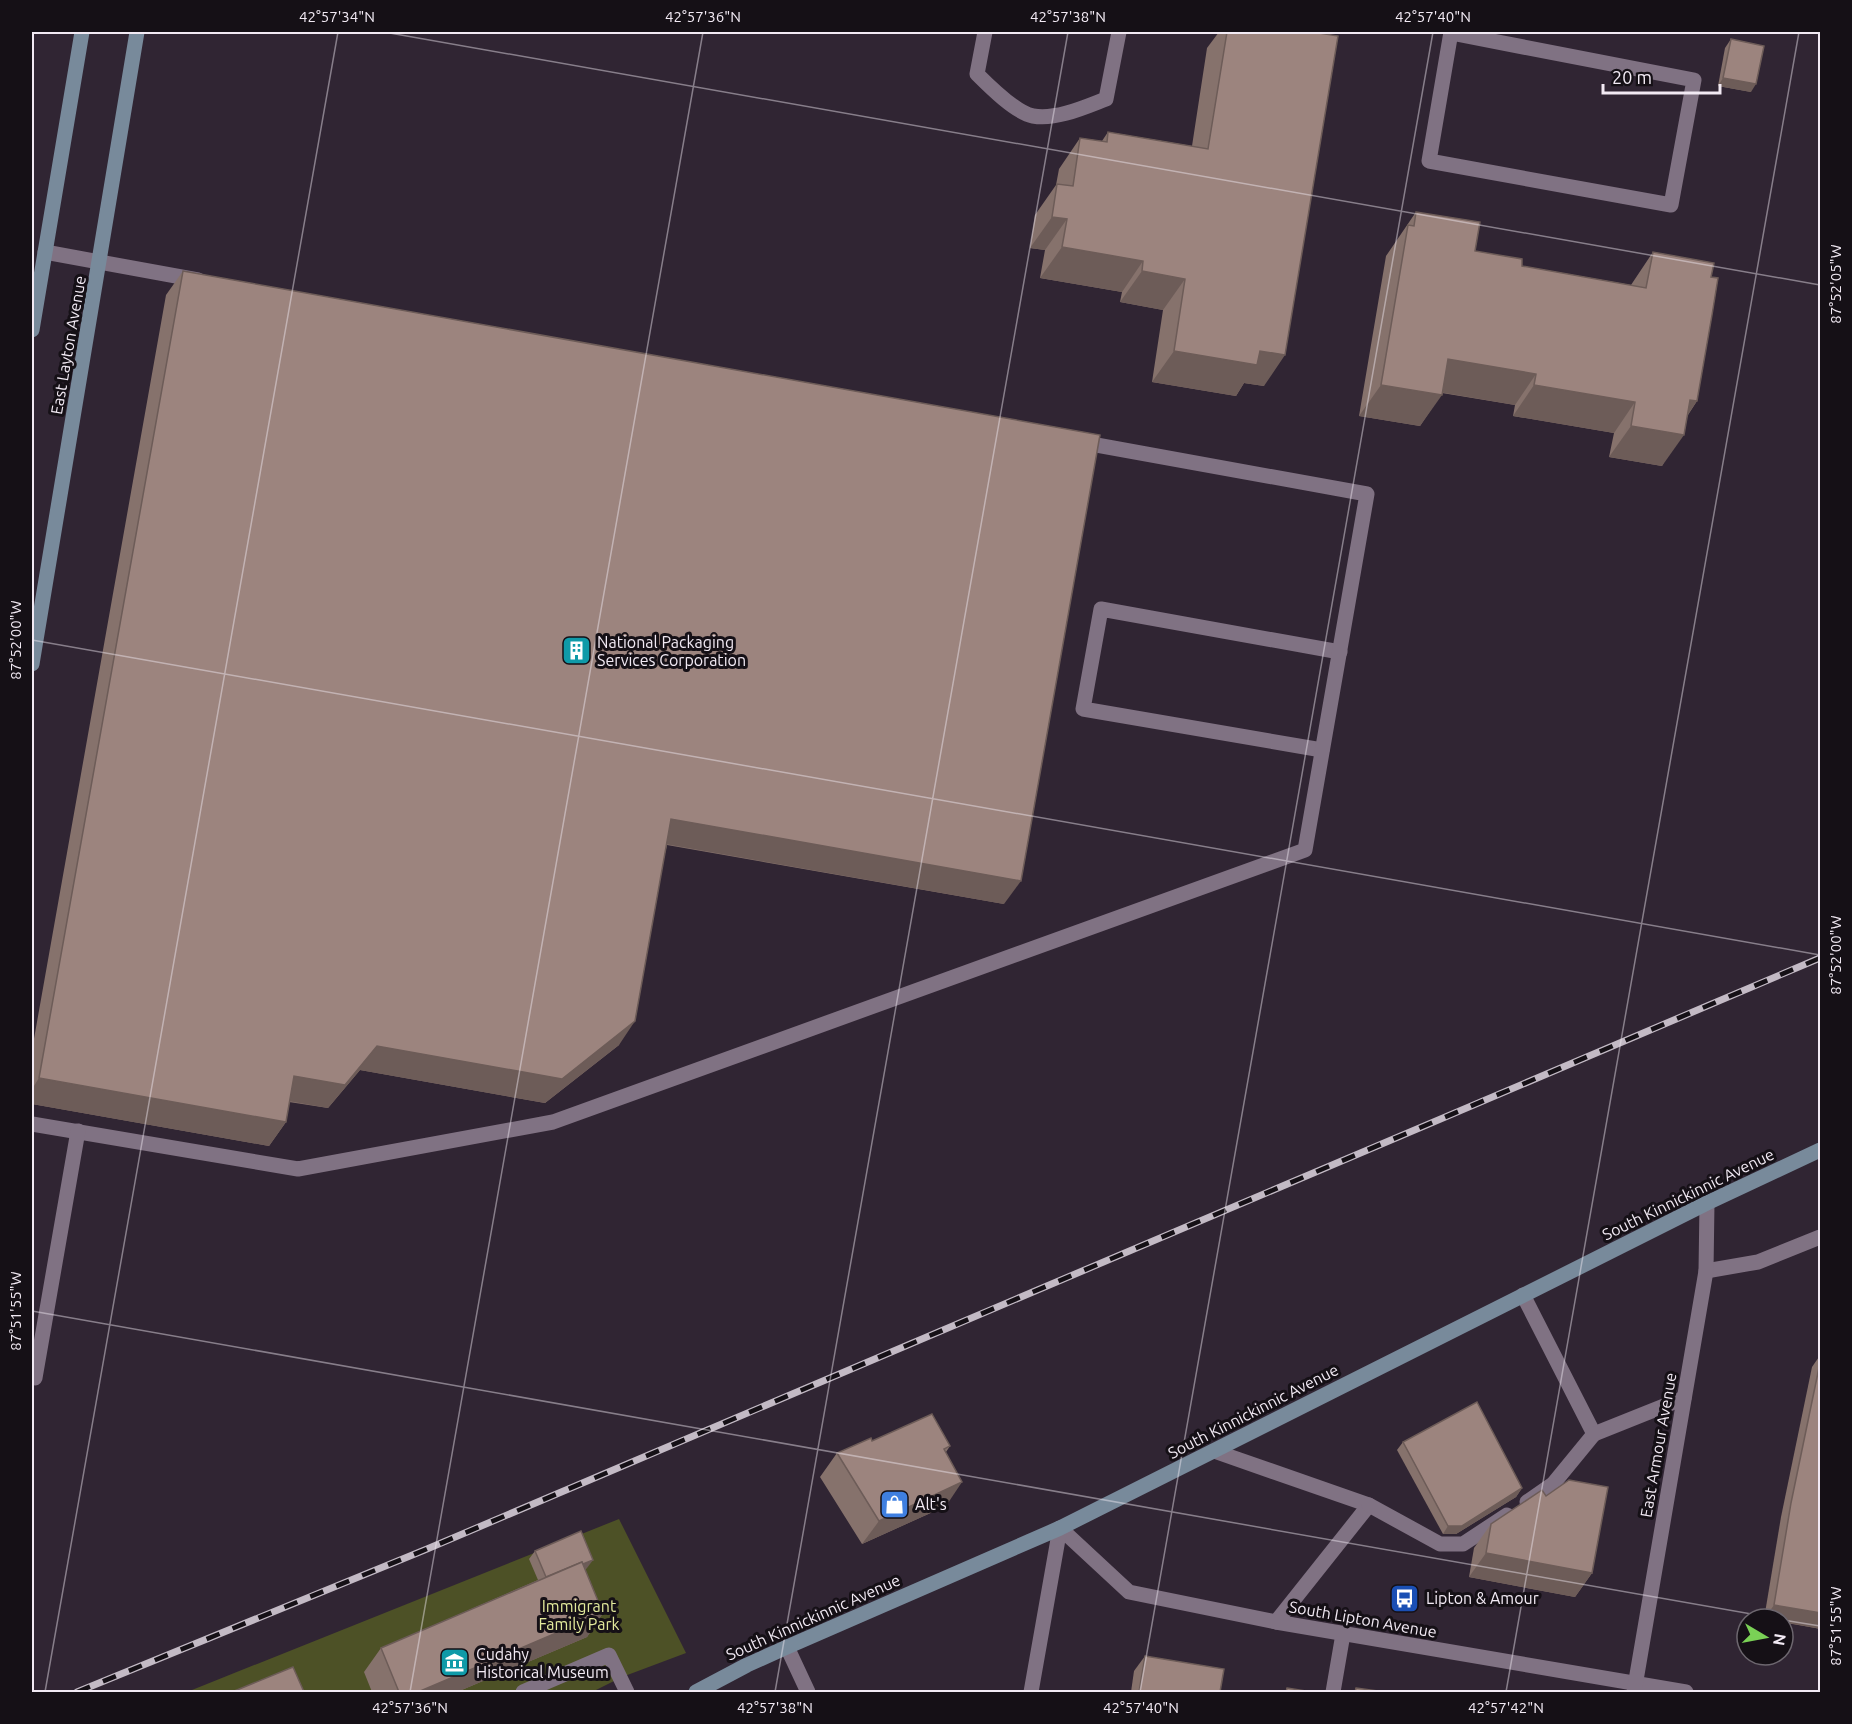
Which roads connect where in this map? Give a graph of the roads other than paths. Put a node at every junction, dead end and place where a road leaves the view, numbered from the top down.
1 (82, 32) edge
2 (137, 32) edge
3 (985, 32) edge
4 (1119, 32) edge
5 (1451, 32) edge
6 (45, 252) junction
7 (100, 262) junction
8 (214, 283) edge
9 (32, 330) edge
10 (1061, 438) edge
11 (1340, 652) junction
12 (32, 664) edge
13 (1322, 750) junction
14 (32, 1124) edge
15 (78, 1131) junction
16 (1821, 1150) edge
17 (1707, 1203) junction
18 (1821, 1237) edge
19 (1706, 1271) junction
20 (1523, 1296) junction
21 (32, 1377) edge
22 (1684, 1398) junction
23 (1594, 1434) junction
24 (1214, 1450) junction
25 (1369, 1505) junction
26 (1060, 1528) junction
27 (1276, 1622) junction
28 (1343, 1634) junction
29 (788, 1647) junction
30 (1635, 1688) edge
31 (523, 1692) edge
32 (627, 1692) edge
33 (696, 1692) edge
34 (808, 1692) edge
35 (1031, 1692) edge
36 (1333, 1692) edge
37 (1686, 1692) edge

1 - 6 street
2 - 7 street, East Layton Avenue
3 - 4 street
5 - 5 street
6 - 7 street
6 - 9 street
7 - 8 street
7 - 12 street, East Layton Avenue
10 - 11 street
11 - 13 street
11 - 13 street
13 - 15 street
14 - 15 street
15 - 21 street
16 - 17 street, South Kinnickinnic Avenue
17 - 19 street, East Armour Avenue
17 - 20 street, South Kinnickinnic Avenue
18 - 19 street
19 - 22 street, East Armour Avenue
20 - 23 street
20 - 24 street, South Kinnickinnic Avenue
22 - 23 street
22 - 30 street, East Armour Avenue
23 - 25 street
24 - 25 street
24 - 26 street, South Kinnickinnic Avenue
25 - 27 street
26 - 27 street, South Lipton Avenue
26 - 29 street, South Kinnickinnic Avenue
26 - 35 street
27 - 28 street, South Lipton Avenue
28 - 30 street, South Lipton Avenue
28 - 36 street
29 - 33 street, South Kinnickinnic Avenue
29 - 34 street
30 - 37 street, South Lipton Avenue
31 - 32 street

